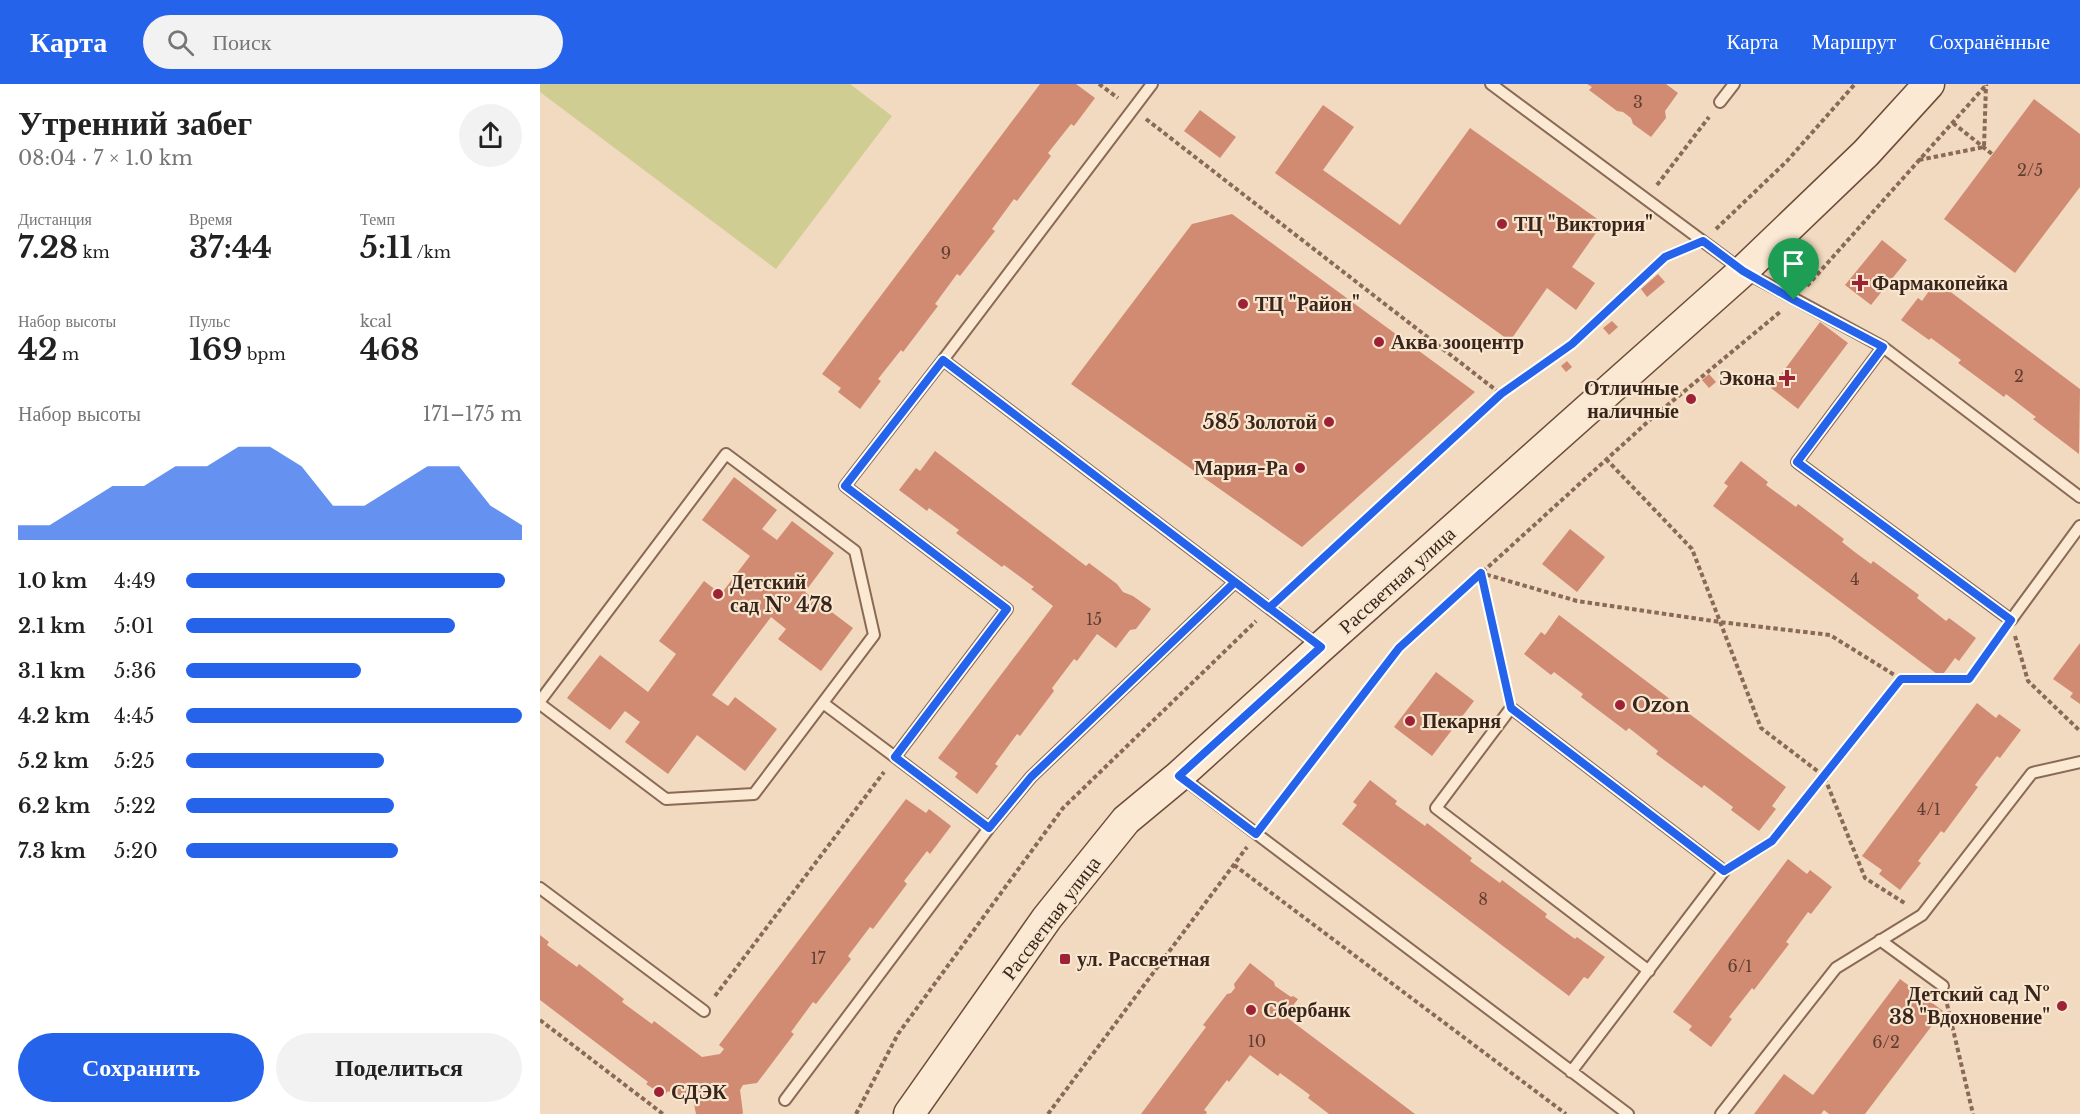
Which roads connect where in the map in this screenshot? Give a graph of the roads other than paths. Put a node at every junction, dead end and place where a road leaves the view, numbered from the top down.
1 (1152, 84) edge
2 (1491, 84) edge
3 (1734, 84) edge
4 (1929, 84) edge
5 (1720, 102) road end
6 (1743, 271) junction
7 (1883, 347) junction
8 (943, 360) junction
9 (2080, 496) edge
10 (2080, 526) edge
11 (1235, 582) junction
12 (1321, 647) junction
13 (540, 703) edge
14 (823, 703) junction
15 (895, 757) junction
16 (2080, 762) edge
17 (1179, 776) junction
18 (989, 828) junction
19 (540, 888) edge
20 (1880, 940) junction
21 (1649, 971) junction
22 (1943, 986) road end
23 (704, 1011) road end
24 (1571, 1072) junction
25 (786, 1100) dead end
26 (1621, 1112) edge
27 (909, 1114) edge
28 (1721, 1114) edge

1 - 8 lane
2 - 6 lane
3 - 5 lane
4 - 6 street, Рассветная улица
6 - 7 lane
6 - 12 street, Рассветная улица
7 - 9 lane
7 - 10 lane
8 - 11 lane
8 - 15 lane
11 - 12 lane
11 - 18 lane
12 - 17 street, Рассветная улица
13 - 14 lane
13 - 14 lane
14 - 15 lane
15 - 18 lane
16 - 20 lane
17 - 24 lane
17 - 27 street, Рассветная улица
18 - 25 lane
19 - 23 lane
20 - 22 lane
20 - 28 lane
21 - 21 lane
21 - 24 lane
24 - 26 lane

